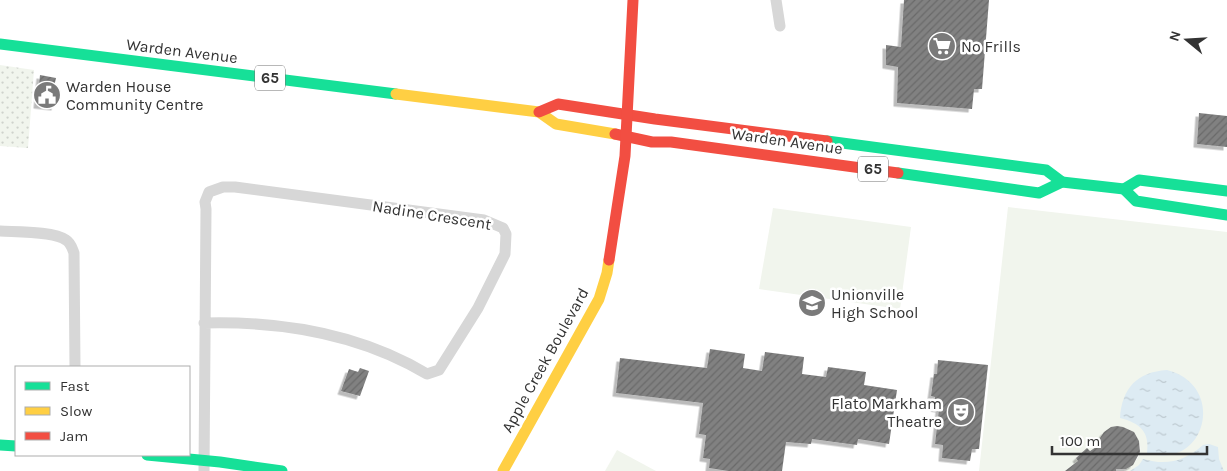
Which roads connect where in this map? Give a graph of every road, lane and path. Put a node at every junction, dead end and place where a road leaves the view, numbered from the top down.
1 (633, 0) edge
2 (776, 0) edge
3 (780, 26) dead end
4 (0, 44) edge
5 (539, 112) junction
6 (628, 114) junction
7 (626, 136) junction
8 (1062, 182) junction
9 (1124, 189) junction
10 (1227, 192) edge
11 (1227, 215) edge
12 (0, 231) edge
13 (204, 323) junction
14 (75, 366) edge
15 (0, 445) edge
16 (15, 446) edge
17 (152, 456) edge
18 (204, 466) edge
19 (282, 471) edge
20 (502, 471) edge

1 - 6 main road, Apple Creek Boulevard
2 - 3 street
4 - 5 main road, Warden Avenue / 65
5 - 6 main road, Warden Avenue / 65
5 - 7 main road, Warden Avenue / 65
6 - 7 main road, Apple Creek Boulevard
6 - 8 main road, Warden Avenue / 65
7 - 8 main road, Warden Avenue / 65
7 - 20 main road, Apple Creek Boulevard
8 - 9 main road, Warden Avenue / 65
9 - 10 main road, Warden Avenue / 65
9 - 11 main road, Warden Avenue / 65
12 - 14 street
13 - 13 street, Nadine Crescent
13 - 18 street, Nadine Crescent
15 - 16 main road
17 - 18 main road
18 - 19 main road

